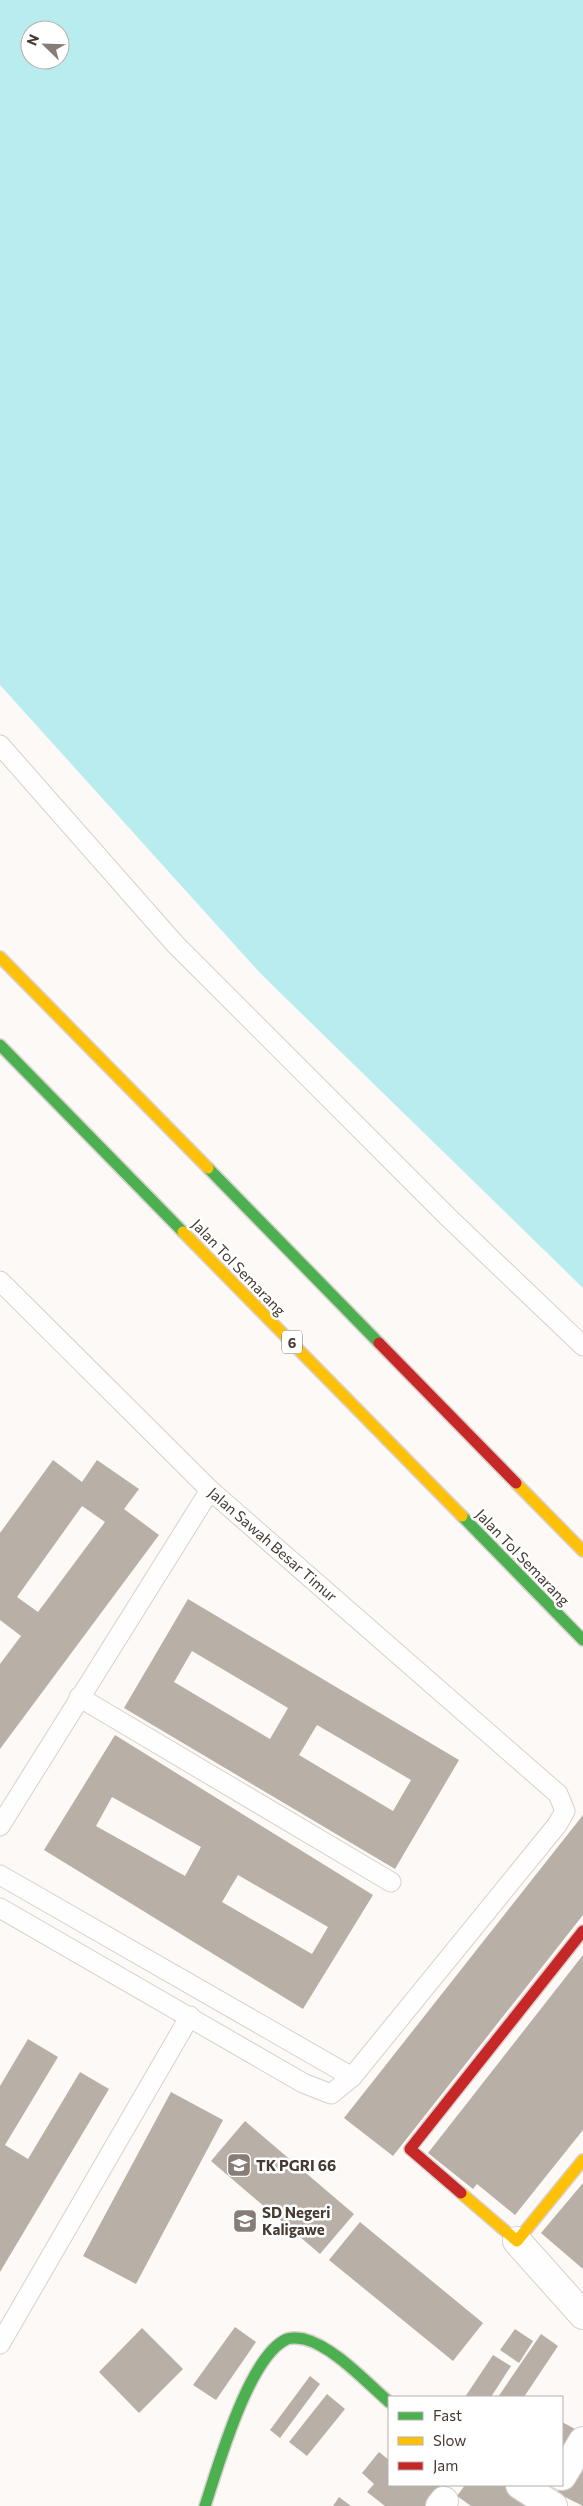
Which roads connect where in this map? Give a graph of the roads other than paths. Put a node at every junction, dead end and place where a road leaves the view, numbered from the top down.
1 (0, 745) edge
2 (0, 957) edge
3 (0, 1045) edge
4 (0, 1281) edge
5 (583, 1346) edge
6 (210, 1490) junction
7 (583, 1551) edge
8 (583, 1640) edge
9 (79, 1697) junction
10 (0, 1826) edge
11 (0, 1874) edge
12 (391, 1882) dead end
13 (0, 1908) edge
14 (63, 1910) junction
15 (583, 1931) edge
16 (48, 1935) junction
17 (190, 2016) junction
18 (352, 2076) junction
19 (583, 2160) edge
20 (517, 2241) junction
21 (583, 2315) edge
22 (0, 2344) edge
23 (388, 2401) edge
24 (583, 2441) edge
25 (563, 2474) edge
26 (522, 2486) edge
27 (550, 2500) edge
28 (205, 2506) edge

1 - 5 lane
2 - 7 main road
3 - 8 main road, Jalan Tol Semarang / 6
4 - 6 lane, Jalan Sawah Besar Timur
6 - 9 lane
6 - 18 lane, Jalan Sawah Besar Timur
9 - 10 lane
9 - 12 lane
11 - 14 lane
13 - 16 lane
14 - 16 lane
14 - 18 lane
15 - 20 main road
16 - 17 lane
17 - 18 lane
17 - 22 lane
19 - 20 main road
20 - 21 street
23 - 28 main road
24 - 25 street
26 - 27 street

